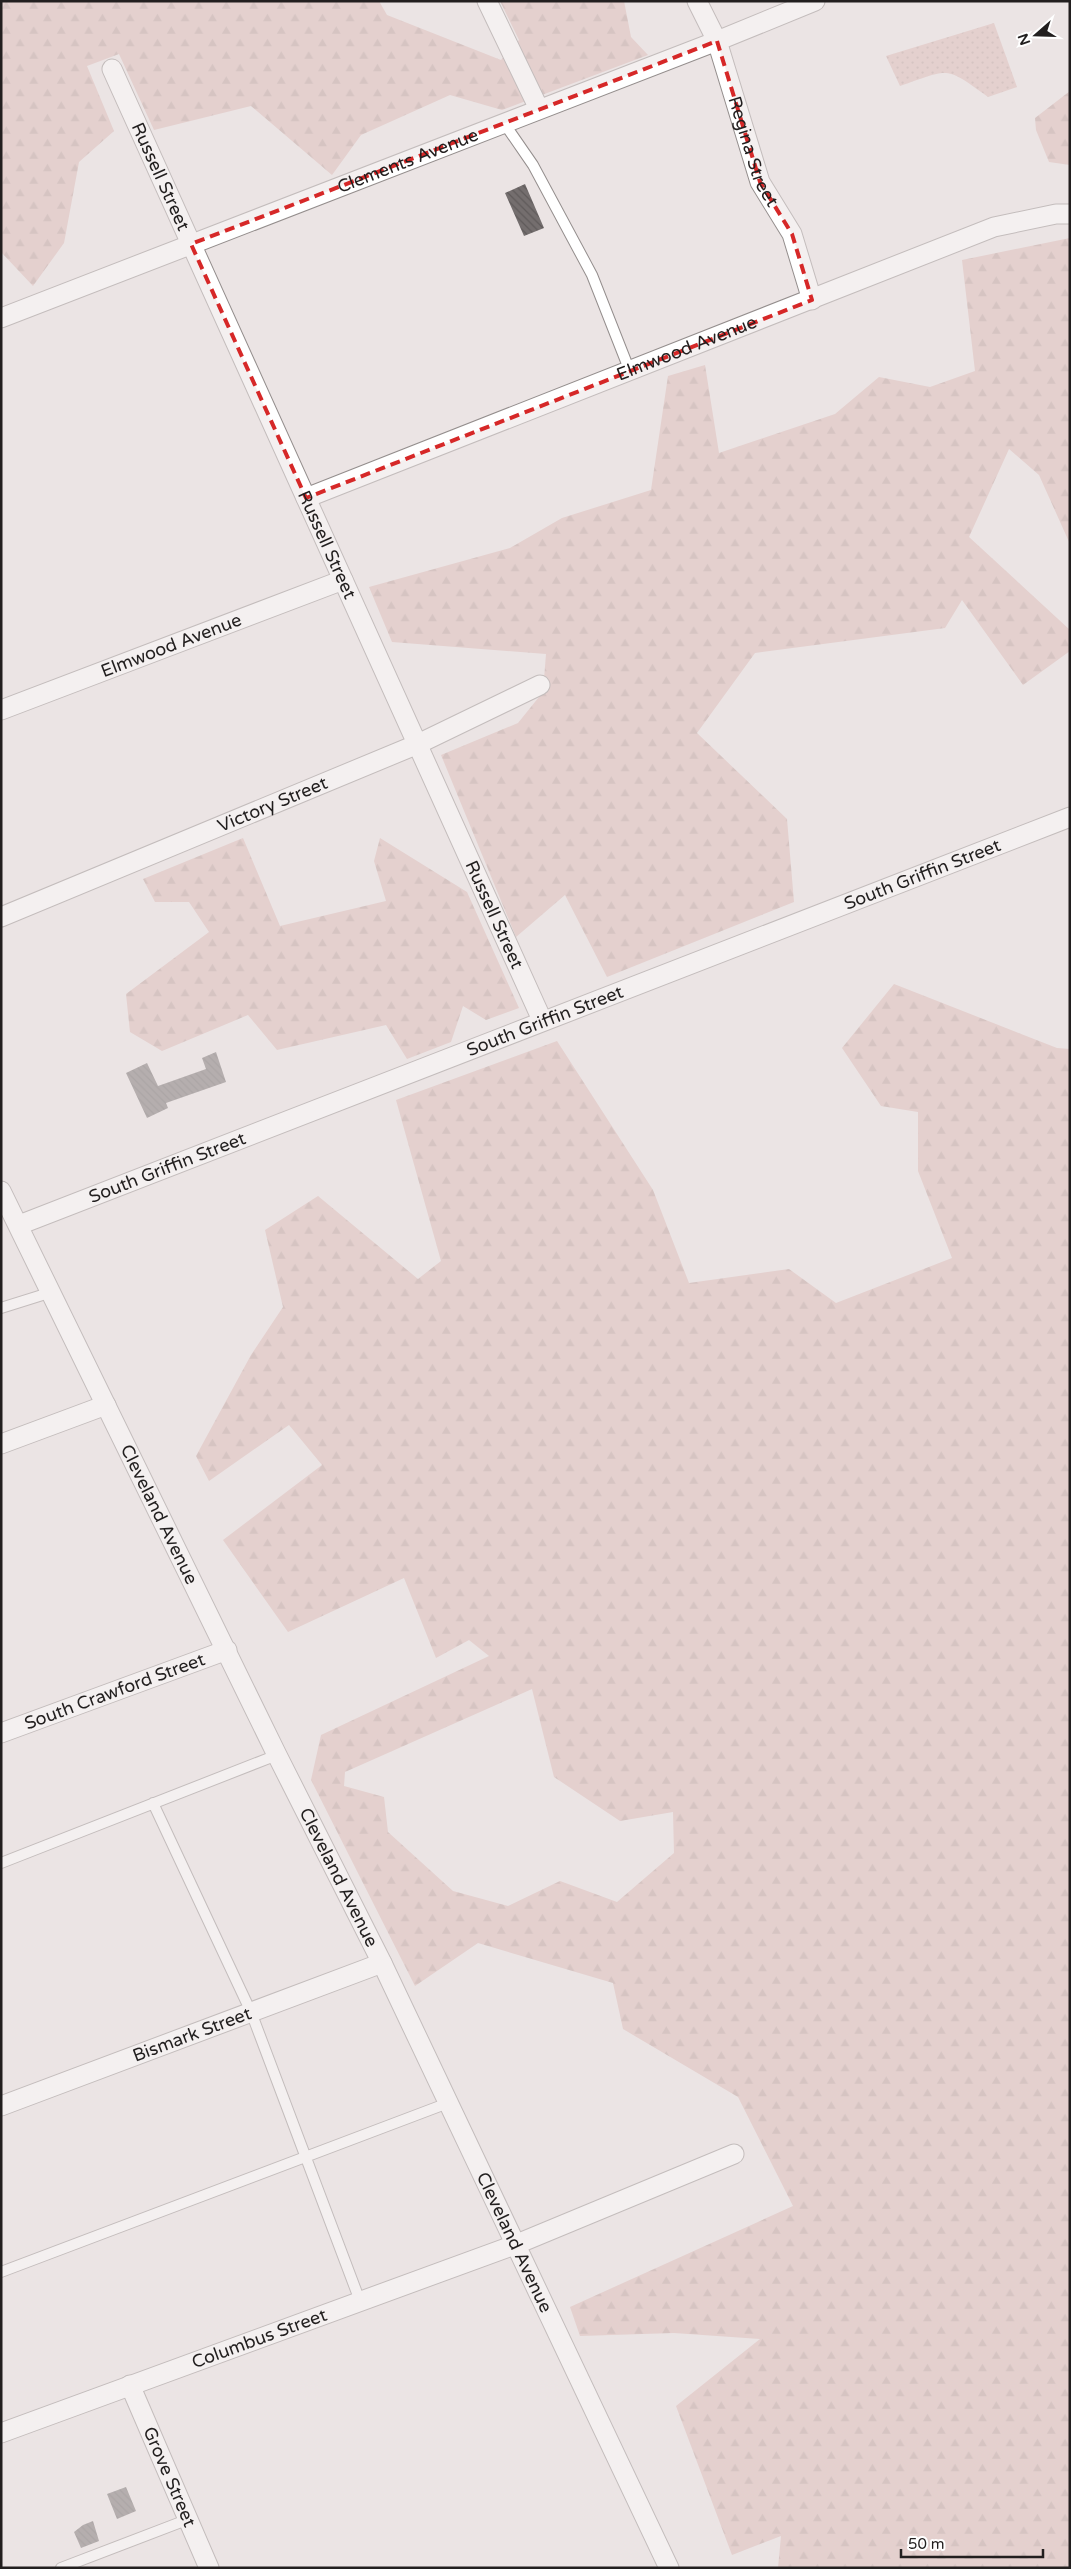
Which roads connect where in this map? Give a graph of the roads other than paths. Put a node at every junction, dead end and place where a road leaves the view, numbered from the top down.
1 (487, 1) edge
2 (696, 1) edge
3 (815, 1) edge
4 (717, 41) junction
5 (112, 69) dead end
6 (539, 109) junction
7 (504, 122) junction
8 (1070, 214) edge
9 (191, 244) junction
10 (812, 300) junction
11 (1, 318) edge
12 (629, 369) junction
13 (306, 498) junction
14 (343, 580) junction
15 (540, 685) dead end
16 (1, 710) edge
17 (418, 744) junction
18 (1070, 817) edge
19 (1, 917) edge
20 (542, 1020) junction
21 (1, 1191) edge
22 (19, 1225) junction
23 (52, 1292) junction
24 (1, 1308) edge
25 (106, 1405) junction
26 (1, 1444) edge
27 (227, 1650) junction
28 (3, 1728) edge
29 (276, 1754) junction
30 (153, 1803) junction
31 (1, 1862) edge
32 (382, 1963) junction
33 (251, 2012) junction
34 (448, 2103) junction
35 (1, 2106) edge
36 (734, 2154) dead end
37 (305, 2156) junction
38 (517, 2244) junction
39 (1, 2272) edge
40 (360, 2301) junction
41 (130, 2385) junction
42 (1, 2433) edge
43 (189, 2519) junction
44 (81, 2564) edge
45 (61, 2568) edge
46 (210, 2568) edge
47 (669, 2568) edge

1 - 6 street
2 - 4 street, Regina Street
3 - 4 street, Clements Avenue
4 - 6 street, Clements Avenue
4 - 10 street, Regina Street
5 - 9 street, Russell Street
6 - 7 street, Clements Avenue
7 - 9 street, Clements Avenue
7 - 12 lane
8 - 10 street, Elmwood Avenue
9 - 11 street, Clements Avenue
9 - 13 street, Russell Street
10 - 12 street, Elmwood Avenue
12 - 13 street, Elmwood Avenue
13 - 14 street, Russell Street
14 - 16 street, Elmwood Avenue
14 - 17 street, Russell Street
15 - 17 street, Victory Street
17 - 19 street, Victory Street
17 - 20 street, Russell Street
18 - 20 street, South Griffin Street
20 - 22 street, South Griffin Street
21 - 22 street, Cleveland Avenue
22 - 23 street, Cleveland Avenue
23 - 24 lane
23 - 25 street, Cleveland Avenue
25 - 26 street
25 - 27 street, Cleveland Avenue
27 - 28 street, South Crawford Street
27 - 29 street, Cleveland Avenue
29 - 30 lane
29 - 32 street, Cleveland Avenue
30 - 31 lane
30 - 33 lane
32 - 33 street, Bismark Street
32 - 34 street, Cleveland Avenue
33 - 35 street, Bismark Street
33 - 37 lane
34 - 37 lane
34 - 38 street, Cleveland Avenue
36 - 38 street, Columbus Street
37 - 39 lane
37 - 40 lane
38 - 40 street, Columbus Street
38 - 47 street, Cleveland Avenue
40 - 41 street, Columbus Street
41 - 42 street, Columbus Street
41 - 43 street, Grove Street
43 - 44 lane
43 - 46 street, Grove Street
44 - 45 lane

